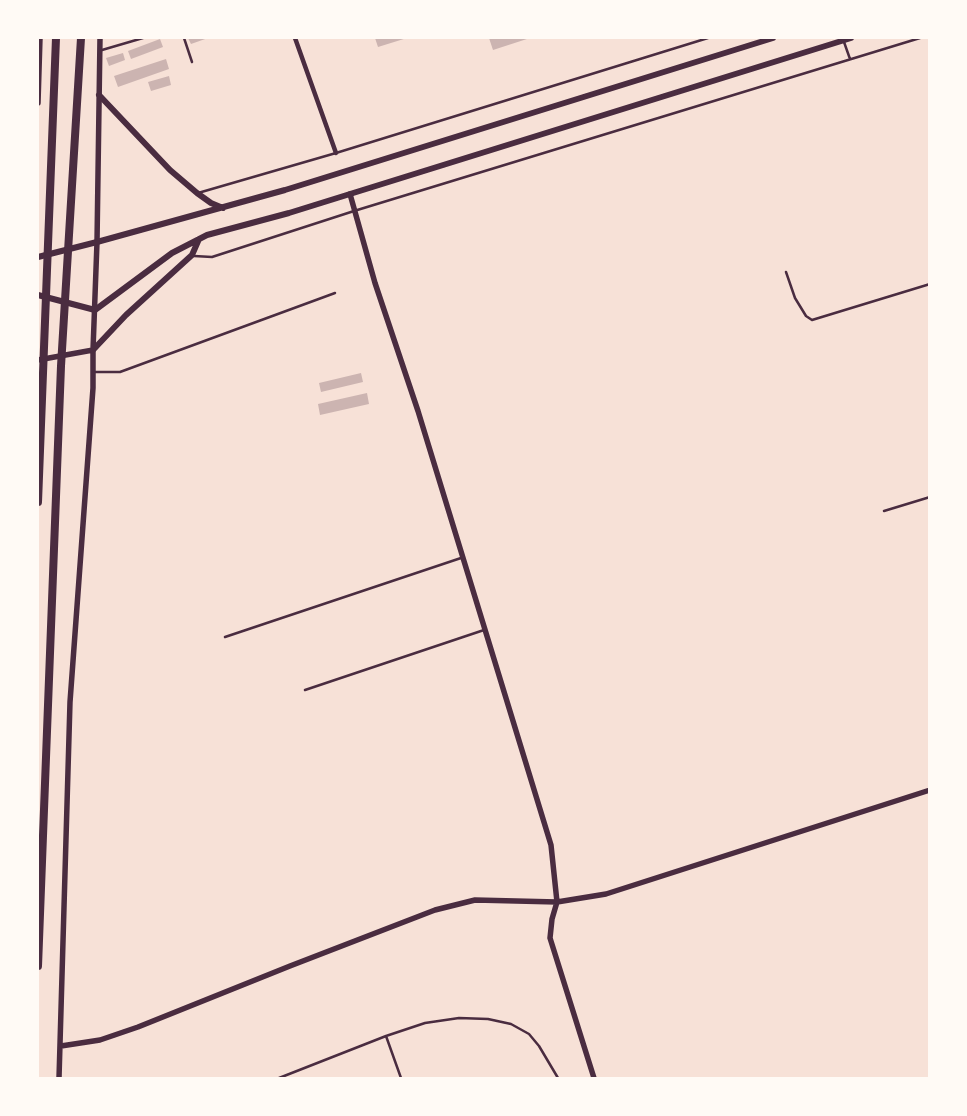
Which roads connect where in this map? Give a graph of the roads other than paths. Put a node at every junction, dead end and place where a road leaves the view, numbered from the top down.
1 (40, 38) edge
2 (56, 38) edge
3 (81, 38) edge
4 (100, 38) edge
5 (143, 38) edge
6 (184, 38) edge
7 (295, 38) edge
8 (708, 38) edge
9 (772, 38) edge
10 (851, 38) edge
11 (920, 38) edge
12 (843, 39) edge
13 (100, 51) junction
14 (850, 60) junction
15 (192, 62) dead end
16 (99, 95) junction
17 (38, 102) edge
18 (336, 153) junction
19 (197, 194) junction
20 (350, 194) junction
21 (224, 208) junction
22 (354, 211) junction
23 (199, 239) junction
24 (97, 242) junction
25 (192, 255) junction
26 (38, 257) edge
27 (786, 272) dead end
28 (930, 284) edge
29 (335, 293) dead end
30 (38, 295) edge
31 (95, 310) junction
32 (93, 350) junction
33 (38, 360) edge
34 (93, 372) junction
35 (930, 497) edge
36 (38, 502) edge
37 (884, 511) dead end
38 (463, 557) junction
39 (485, 630) junction
40 (225, 637) dead end
41 (304, 690) dead end
42 (930, 790) edge
43 (557, 902) junction
44 (38, 966) edge
45 (386, 1036) junction
46 (61, 1046) junction
47 (59, 1078) edge
48 (279, 1078) edge
49 (401, 1078) edge
50 (558, 1078) edge
51 (594, 1078) edge

1 - 17 street
2 - 36 highway
3 - 44 highway
4 - 13 street
5 - 13 lane
6 - 15 lane
7 - 18 street
8 - 18 lane
9 - 21 main road
10 - 12 main road
11 - 14 lane
12 - 14 lane
12 - 20 main road
13 - 16 street
14 - 22 lane
16 - 19 main road
16 - 24 street
18 - 19 lane
19 - 21 main road
20 - 22 street
20 - 23 main road
21 - 24 main road
22 - 25 lane
22 - 38 street
23 - 25 main road
23 - 31 main road
24 - 26 main road
24 - 31 street
25 - 32 main road
27 - 28 lane
29 - 34 lane
30 - 31 main road
31 - 32 street
32 - 33 street
32 - 34 street
34 - 46 street
35 - 37 lane
38 - 39 street
38 - 40 lane
39 - 41 lane
39 - 43 street
42 - 43 street
43 - 46 street
43 - 51 street
45 - 48 lane
45 - 49 lane
45 - 50 lane
46 - 47 street

